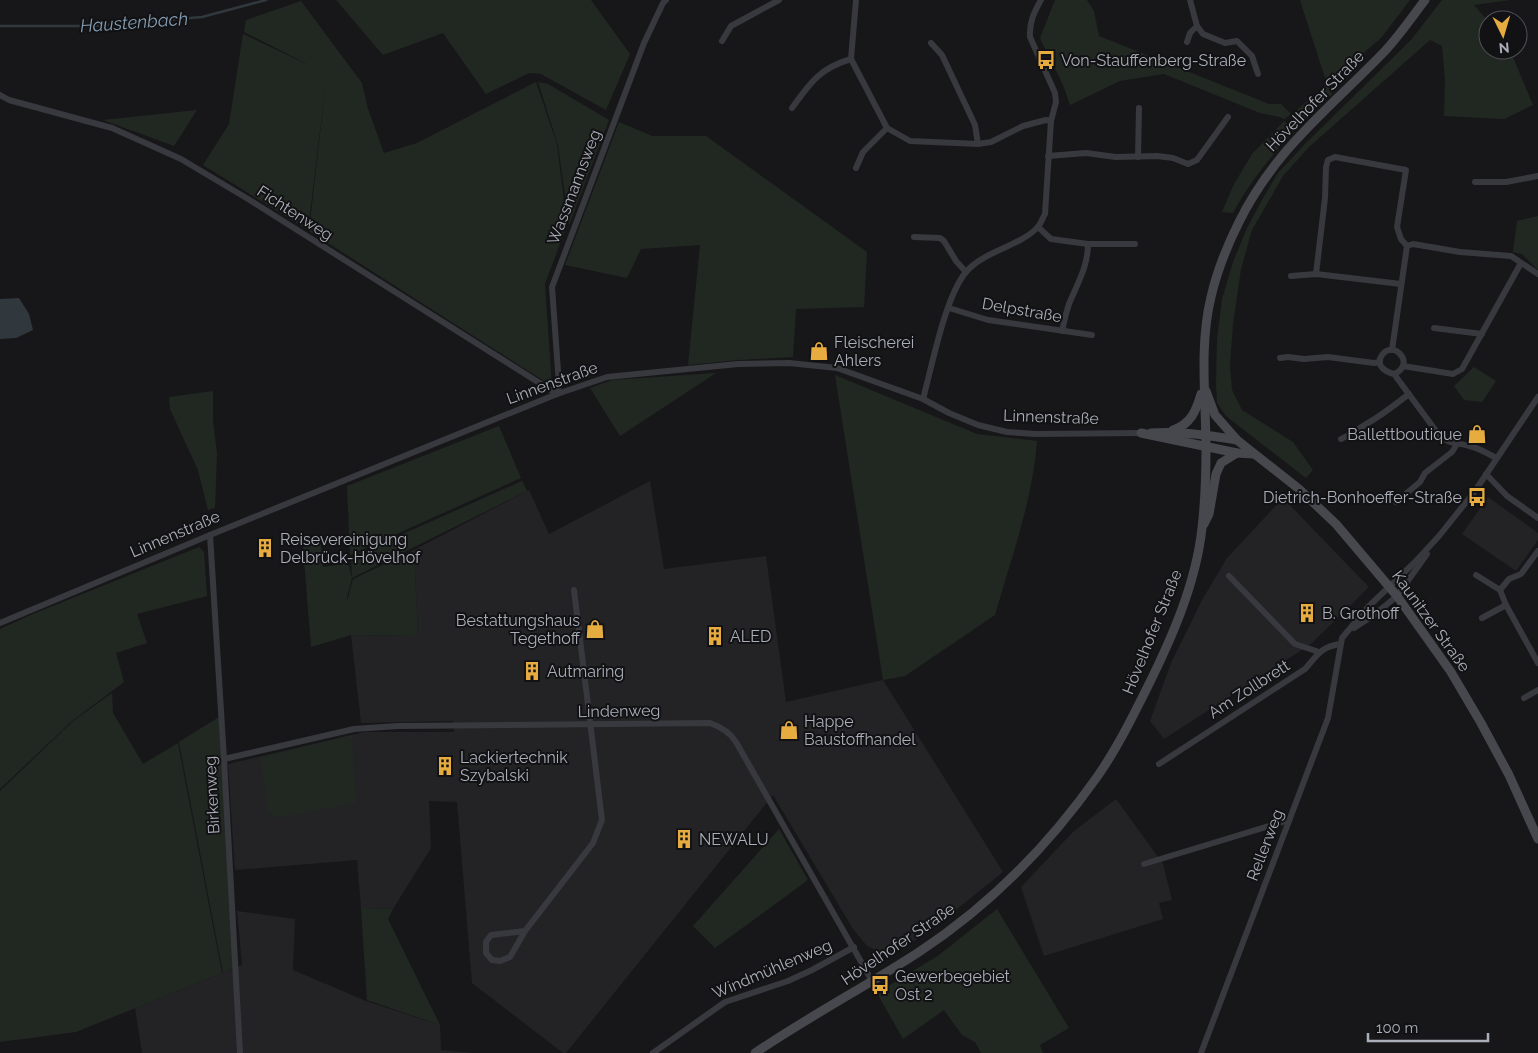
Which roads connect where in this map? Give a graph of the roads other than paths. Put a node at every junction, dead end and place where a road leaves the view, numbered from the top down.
1 (666, 0) edge
2 (779, 0) edge
3 (856, 0) edge
4 (1041, 0) edge
5 (1190, 0) edge
6 (1425, 0) edge
7 (1197, 26) junction
8 (722, 41) dead end
9 (1187, 42) dead end
10 (931, 43) dead end
11 (851, 58) junction
12 (1258, 74) dead end
13 (0, 95) edge
14 (792, 108) dead end
15 (1139, 108) dead end
16 (1228, 117) dead end
17 (1051, 121) junction
18 (887, 128) junction
19 (978, 144) junction
20 (1048, 156) junction
21 (1138, 157) junction
22 (856, 168) dead end
23 (1538, 176) edge
24 (1475, 182) dead end
25 (1038, 227) junction
26 (914, 237) dead end
27 (1088, 244) junction
28 (1134, 244) dead end
29 (1407, 246) junction
30 (1521, 263) junction
31 (966, 272) junction
32 (1316, 274) junction
33 (1538, 274) edge
34 (1290, 276) dead end
35 (1401, 284) junction
36 (949, 308) junction
37 (1434, 328) dead end
38 (1062, 331) junction
39 (1482, 334) junction
40 (1092, 335) dead end
41 (1392, 350) junction
42 (1280, 358) dead end
43 (1380, 362) junction
44 (1403, 366) junction
45 (1394, 374) junction
46 (1204, 384) junction
47 (557, 394) junction
48 (1410, 394) junction
49 (1538, 397) edge
50 (923, 398) junction
51 (1167, 432) junction
52 (1141, 434) junction
53 (1205, 434) junction
54 (1342, 439) dead end
55 (1237, 440) junction
56 (1456, 444) junction
57 (1206, 446) junction
58 (1237, 453) junction
59 (1254, 454) junction
60 (1496, 458) junction
61 (1486, 474) junction
62 (1396, 502) dead end
63 (1538, 518) edge
64 (1202, 529) junction
65 (210, 535) junction
66 (1439, 536) junction
67 (1538, 551) edge
68 (1476, 575) dead end
69 (1229, 576) dead end
70 (1390, 587) junction
71 (574, 590) dead end
72 (1500, 590) junction
73 (1397, 596) junction
74 (1506, 606) junction
75 (1482, 618) dead end
76 (0, 623) edge
77 (1347, 633) junction
78 (1340, 644) junction
79 (1318, 652) junction
80 (1538, 663) edge
81 (1538, 690) edge
82 (1524, 698) dead end
83 (591, 726) junction
84 (224, 759) junction
85 (1159, 764) dead end
86 (1289, 820) junction
87 (1538, 839) edge
88 (1144, 864) dead end
89 (525, 931) junction
90 (854, 947) junction
91 (872, 981) junction
92 (240, 1053) edge
93 (653, 1053) edge
94 (755, 1053) edge
95 (1201, 1053) edge

1 - 47 street, Wassmannsweg
2 - 8 street
3 - 11 street
4 - 17 street
5 - 7 street
6 - 46 main road, Hövelhofer Straße
7 - 9 street
7 - 12 street
10 - 19 street
11 - 14 street
11 - 18 street
13 - 47 street, Fichtenweg
15 - 21 street
16 - 21 street
17 - 19 street
17 - 20 street
18 - 19 street
18 - 22 street
20 - 21 street
20 - 25 street
23 - 24 street
25 - 27 street
25 - 31 street
26 - 31 street
27 - 28 street
27 - 38 street
29 - 30 street
29 - 32 street
29 - 35 street
30 - 33 street
30 - 39 street
31 - 36 street
32 - 34 street
32 - 35 street
35 - 41 street
36 - 38 street, Delpstraße
36 - 50 street
37 - 39 street
38 - 40 street, Delpstraße
39 - 44 street
41 - 43 street
41 - 44 street
42 - 43 street
43 - 45 street
44 - 45 street
45 - 48 street
46 - 51 main road
46 - 53 main road, Hövelhofer Straße
46 - 55 main road, Kaunitzer Straße
47 - 50 street, Linnenstraße
47 - 65 street, Linnenstraße
48 - 54 street
48 - 56 street
49 - 60 street
50 - 52 street, Linnenstraße
51 - 52 main road
51 - 53 main road
52 - 57 main road
53 - 55 main road
53 - 57 main road, Hövelhofer Straße
55 - 59 main road, Kaunitzer Straße
56 - 60 street
56 - 62 street
57 - 58 main road
57 - 64 main road, Hövelhofer Straße
58 - 59 main road
58 - 64 main road
59 - 70 main road, Kaunitzer Straße
60 - 61 street
61 - 63 street
61 - 66 street
64 - 91 main road, Hövelhofer Straße
65 - 76 street, Linnenstraße
65 - 84 street, Birkenweg
66 - 70 street
66 - 73 street
67 - 72 street
68 - 72 street
69 - 79 street
70 - 73 main road, Kaunitzer Straße
70 - 77 street
71 - 83 street
72 - 74 street
73 - 77 street
73 - 87 main road, Kaunitzer Straße
74 - 75 street
74 - 80 street
77 - 78 street
78 - 79 street, Am Zollbrett
78 - 86 street, Rellerweg
79 - 85 street, Am Zollbrett
81 - 82 street
83 - 84 street, Lindenweg
83 - 89 street
83 - 90 street, Lindenweg
84 - 92 street, Birkenweg
86 - 88 street
86 - 95 street, Rellerweg
89 - 89 street
90 - 91 street, Lindenweg
90 - 93 street, Windmühlenweg
91 - 94 main road, Hövelhofer Straße

